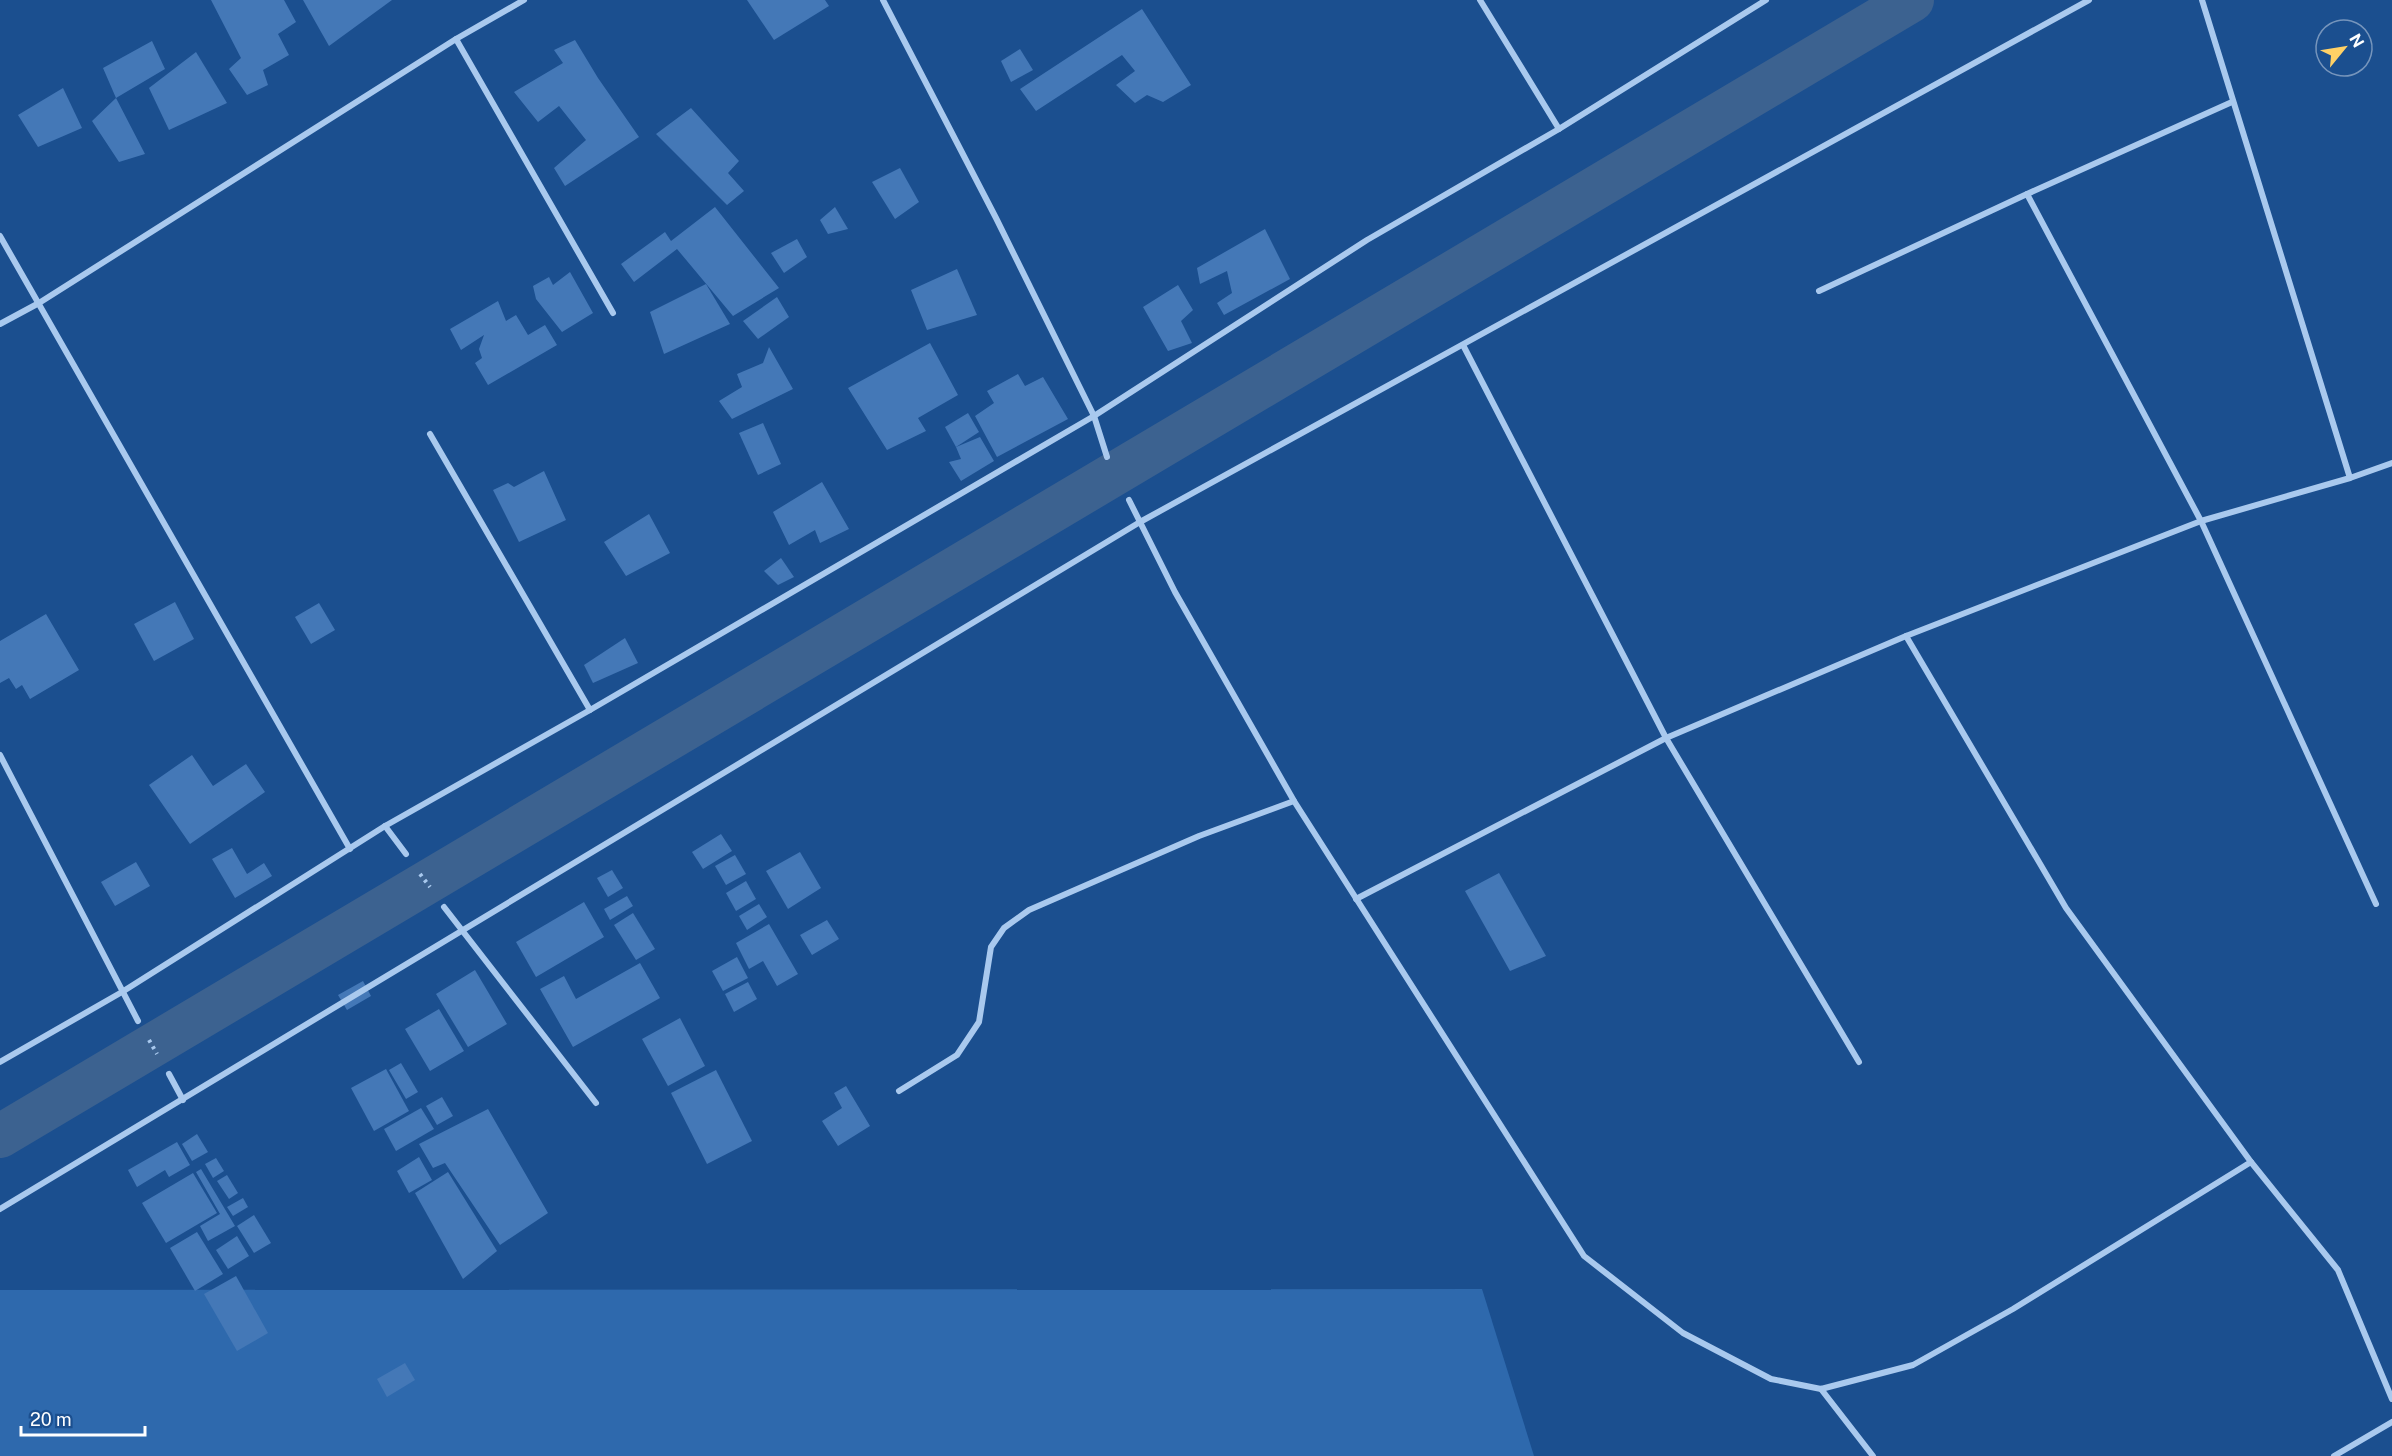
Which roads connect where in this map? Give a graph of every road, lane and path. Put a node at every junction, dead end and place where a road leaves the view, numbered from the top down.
1 (524, 0) edge
2 (883, 0) edge
3 (1480, 0) edge
4 (1766, 0) edge
5 (2089, 0) edge
6 (2202, 0) edge
7 (456, 39) junction
8 (2232, 102) junction
9 (1560, 129) junction
10 (2027, 194) junction
11 (0, 236) edge
12 (1819, 291) dead end
13 (39, 303) junction
14 (613, 313) dead end
15 (0, 324) edge
16 (1463, 345) junction
17 (1094, 416) junction
18 (430, 434) dead end
19 (1107, 457) dead end
20 (2392, 463) edge
21 (2350, 478) junction
22 (1128, 500) dead end
23 (2201, 521) junction
24 (1140, 522) junction
25 (1906, 636) junction
26 (590, 710) junction
27 (1666, 738) junction
28 (0, 755) edge
29 (1294, 801) junction
30 (386, 826) junction
31 (350, 849) junction
32 (405, 854) joint
33 (1356, 899) junction
34 (2376, 904) dead end
35 (444, 907) joint
36 (462, 932) junction
37 (122, 992) junction
38 (138, 1021) joint
39 (0, 1062) edge
40 (1859, 1062) dead end
41 (169, 1074) joint
42 (899, 1091) dead end
43 (183, 1100) junction
44 (596, 1103) dead end
45 (2251, 1162) junction
46 (0, 1209) edge
47 (1821, 1389) junction
48 (2392, 1400) edge
49 (2392, 1422) edge
50 (1873, 1456) edge
51 (2334, 1456) edge

1 - 7 street
2 - 17 street
3 - 9 street
4 - 9 street
5 - 16 street
6 - 8 street
7 - 13 street
7 - 14 street
8 - 10 street
8 - 21 street
9 - 17 street
10 - 12 street
10 - 23 street
11 - 13 street
13 - 15 street
13 - 31 street
16 - 24 street
16 - 27 street
17 - 19 street
17 - 26 street
18 - 26 street
20 - 21 street
21 - 23 street
22 - 24 street
23 - 25 street
23 - 34 street
24 - 29 street
24 - 36 street
25 - 27 street
25 - 45 street
26 - 30 street
27 - 33 street
27 - 40 street
28 - 37 street
29 - 33 street
29 - 42 street
30 - 31 street
30 - 32 street
31 - 37 street
32 - 35 path
33 - 47 street
35 - 36 street
36 - 43 street
36 - 44 street
37 - 38 street
37 - 39 street
38 - 41 path
41 - 43 street
43 - 46 street
45 - 47 street
45 - 48 street
47 - 50 street
49 - 51 street

